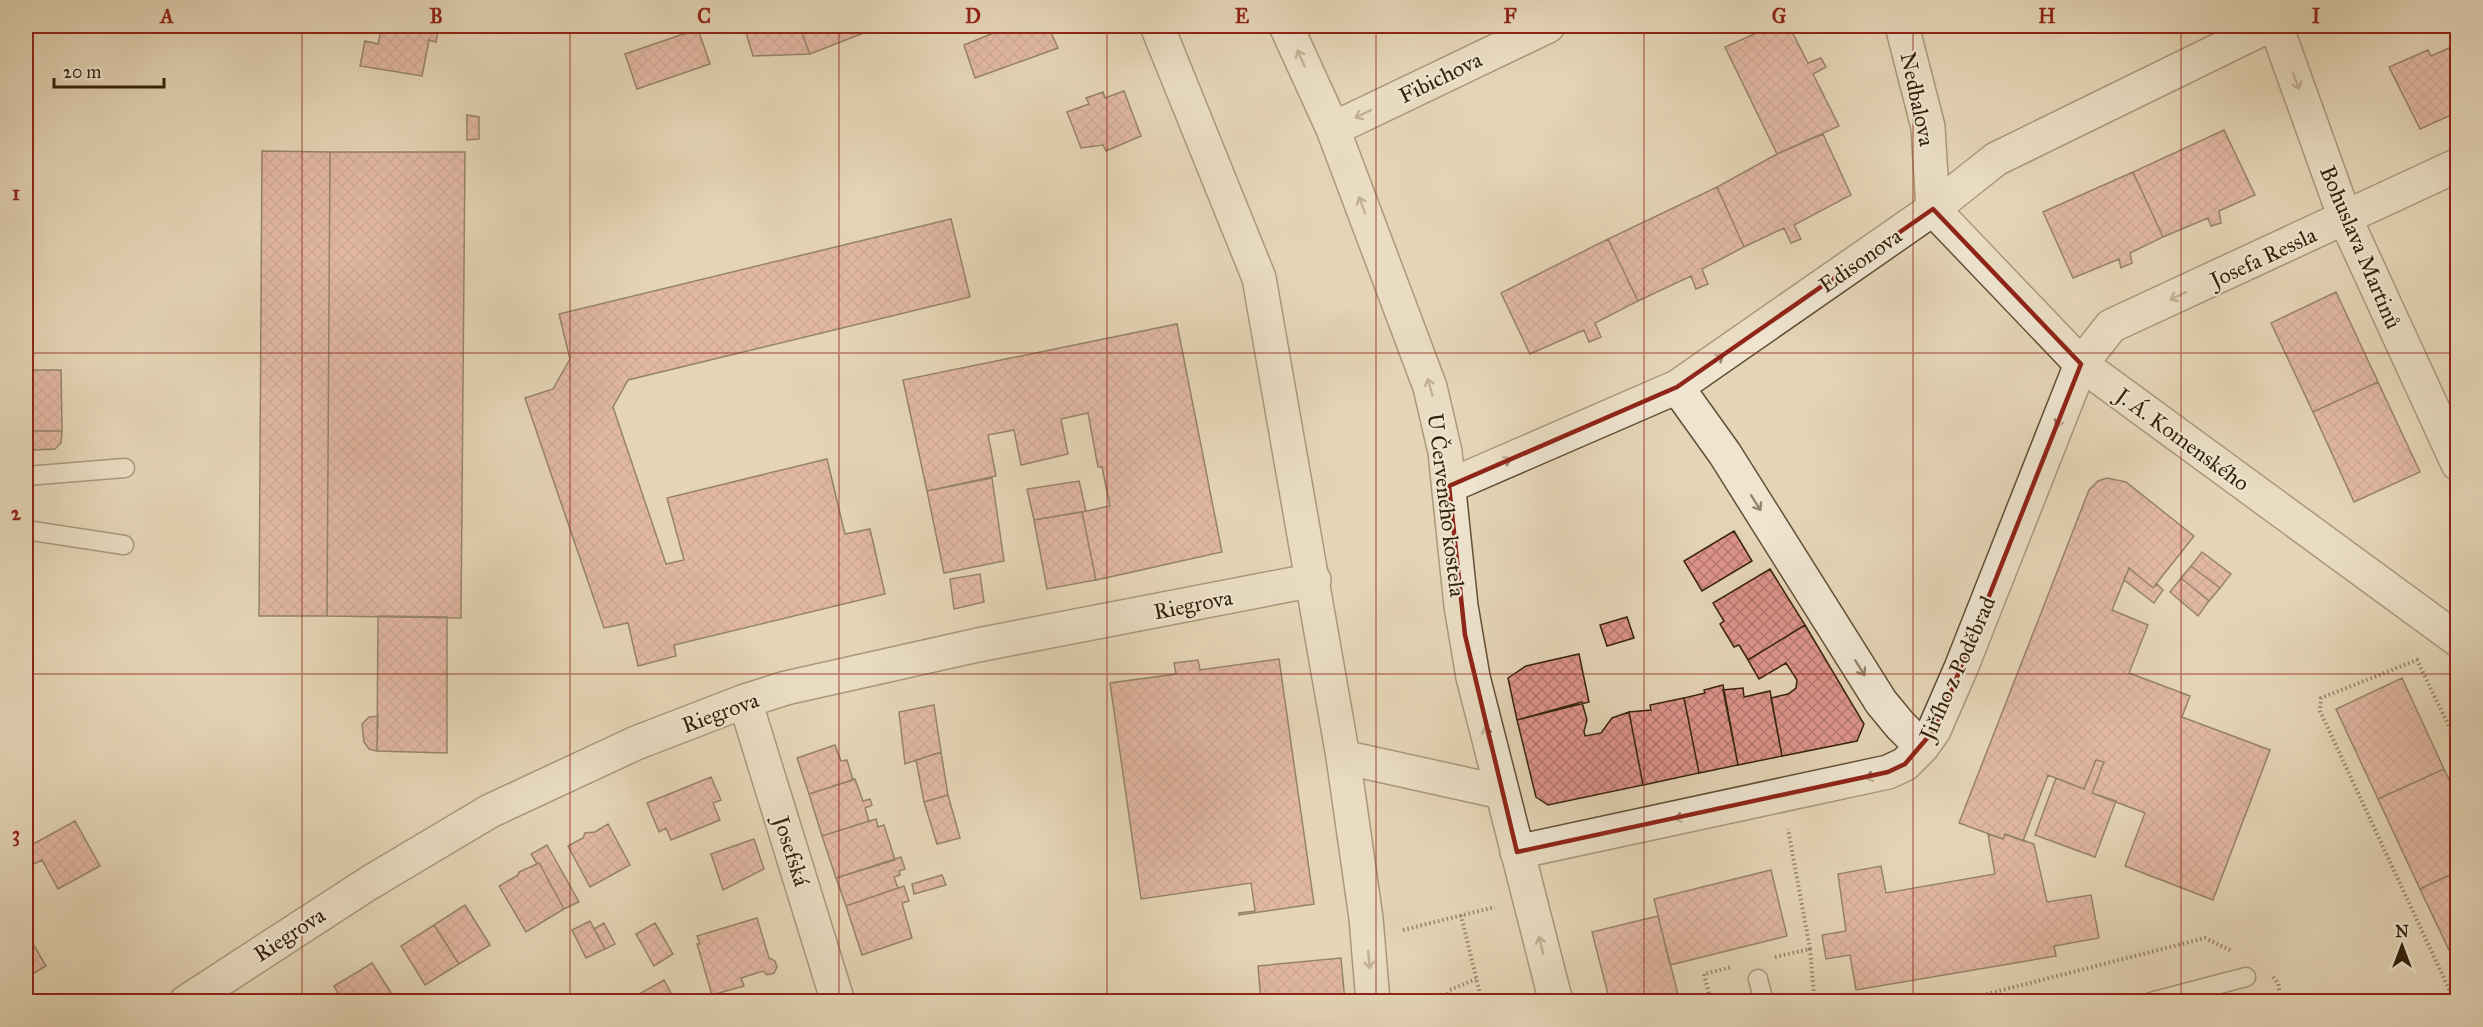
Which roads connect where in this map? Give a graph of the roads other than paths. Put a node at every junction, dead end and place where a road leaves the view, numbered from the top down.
1 (1157, 26) edge
2 (1286, 26) edge
3 (1548, 26) edge
4 (1902, 26) edge
5 (2268, 26) edge
6 (2276, 26) edge
7 (1333, 129) junction
8 (2457, 165) edge
9 (1933, 209) junction
10 (2345, 219) junction
11 (2081, 364) junction
12 (1677, 387) junction
13 (2457, 464) edge
14 (125, 468) dead end
15 (26, 476) edge
16 (1449, 486) junction
17 (26, 530) edge
18 (124, 545) dead end
19 (1314, 580) junction
20 (2457, 640) edge
21 (745, 701) junction
22 (1922, 747) junction
23 (1343, 757) junction
24 (1501, 792) junction
25 (1517, 852) junction
26 (2246, 977) dead end
27 (1758, 979) dead end
28 (829, 997) edge
29 (186, 1002) edge
30 (1373, 1002) edge
31 (1556, 1002) edge
32 (1764, 1002) edge
33 (2151, 1002) edge

1 - 19 street
7 -> 2 street, U Červeného kostela
3 -> 7 street, Fibichova
4 - 9 street, Nedbalova
5 - 9 street, Edisonova
6 -> 10 street, Bohuslava Martinů
16 -> 7 street, U Červeného kostela
8 - 10 street, Josefa Ressla
9 - 11 street, J. Á. Komenského
12 -> 9 street, Edisonova
10 -> 11 street, Josefa Ressla
10 - 13 street, Bohuslava Martinů
11 - 20 street, J. Á. Komenského
11 -> 22 street, Jiřího z Poděbrad
16 -> 12 street, Edisonova
12 -> 22 street
14 - 15 lane
24 -> 16 street, U Červeného kostela
17 - 18 lane
19 - 21 street, Riegrova
19 - 23 street
21 - 28 street, Josefská
21 - 29 street, Riegrova
22 -> 25 street, Jiřího z Poděbrad
23 - 24 street
23 -> 30 street
24 - 25 street, U Červeného kostela
31 -> 25 street, U Červeného kostela
26 - 33 lane
27 - 32 lane

